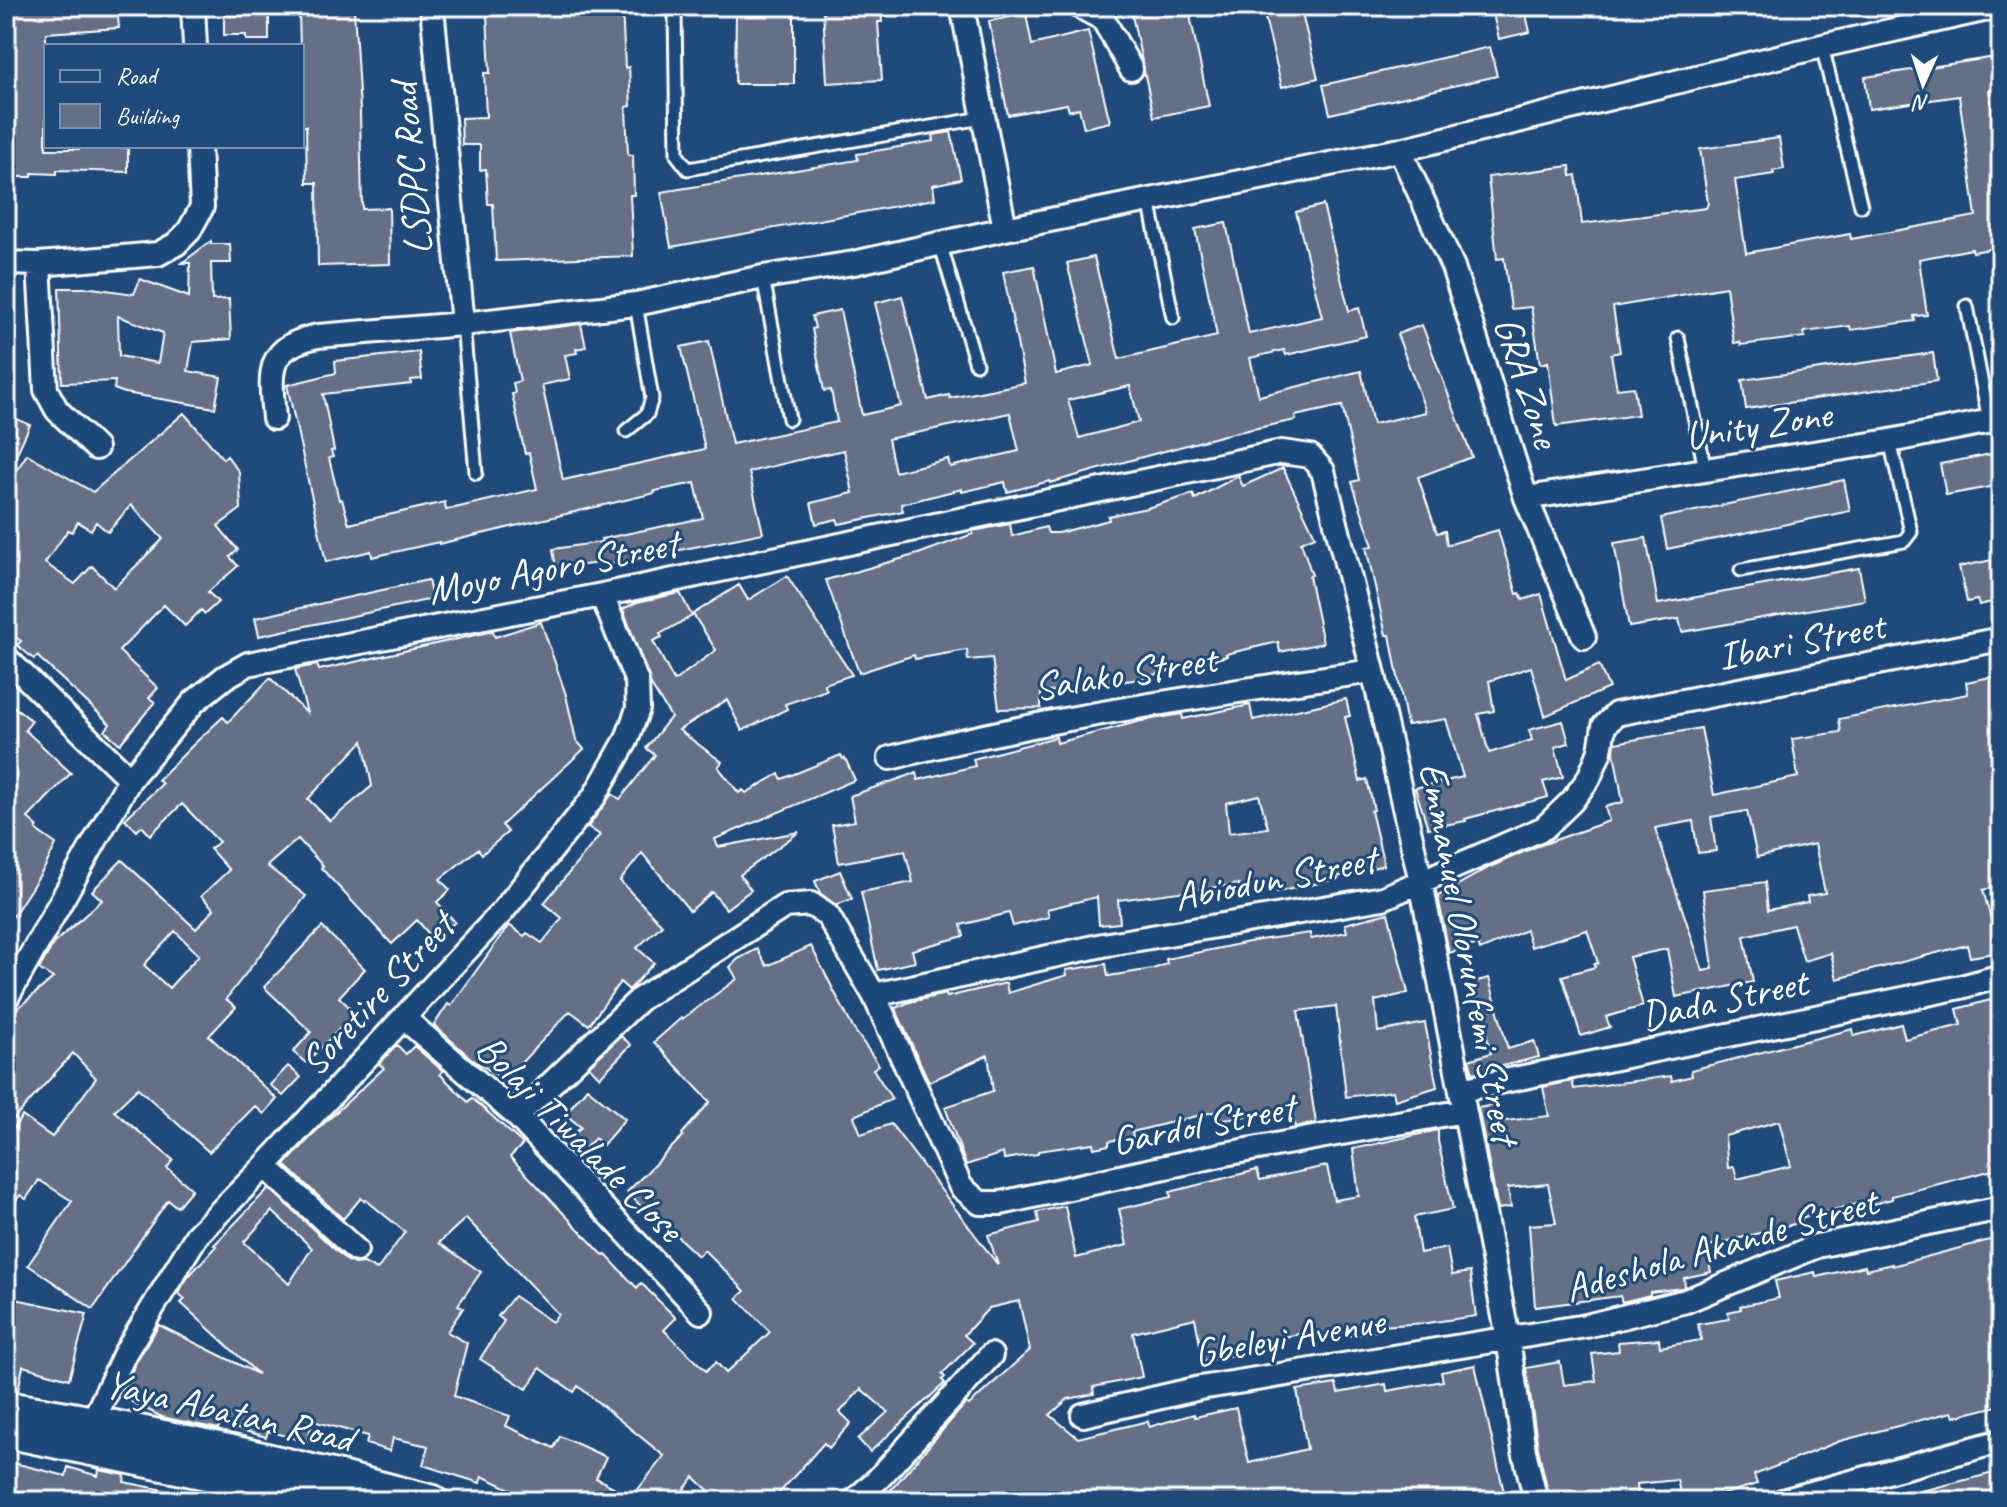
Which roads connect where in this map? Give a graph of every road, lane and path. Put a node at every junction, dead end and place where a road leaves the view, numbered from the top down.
1 (193, 6) edge
2 (962, 6) edge
3 (1079, 6) edge
4 (2001, 6) edge
5 (432, 7) edge
6 (675, 11) dead end
7 (195, 44) edge
8 (1822, 46) junction
9 (1131, 69) dead end
10 (982, 118) junction
11 (199, 148) edge
12 (1400, 150) junction
13 (1149, 200) junction
14 (1861, 206) dead end
15 (1005, 229) junction
16 (940, 243) junction
17 (6, 263) edge
18 (39, 264) junction
19 (763, 277) junction
20 (636, 304) junction
21 (1967, 306) dead end
22 (1173, 318) dead end
23 (463, 324) junction
24 (1678, 338) dead end
25 (976, 364) dead end
26 (274, 418) dead end
27 (789, 419) dead end
28 (1995, 420) edge
29 (626, 431) dead end
30 (1890, 441) junction
31 (96, 448) dead end
32 (1282, 452) joint
33 (1705, 469) junction
34 (476, 473) dead end
35 (1526, 498) junction
36 (1741, 570) dead end
37 (602, 595) junction
38 (1584, 637) dead end
39 (2001, 639) edge
40 (6, 658) edge
41 (1373, 671) junction
42 (1616, 714) joint
43 (890, 758) dead end
44 (130, 779) junction
45 (1421, 882) junction
46 (2001, 976) edge
47 (874, 995) junction
48 (6, 999) edge
49 (405, 1019) junction
50 (1463, 1100) junction
51 (517, 1116) junction
52 (265, 1166) junction
53 (2001, 1208) edge
54 (356, 1250) dead end
55 (701, 1312) dead end
56 (1508, 1338) junction
57 (991, 1355) dead end
58 (6, 1407) edge
59 (1083, 1415) dead end
60 (93, 1421) junction
61 (6, 1432) edge
62 (2001, 1441) edge
63 (218, 1490) edge
64 (335, 1501) edge
65 (433, 1501) edge
66 (854, 1501) edge
67 (1536, 1501) edge
68 (1782, 1501) edge

1 - 7 street
2 - 10 street
3 - 9 street
4 - 8 street
5 - 23 street, LSDPC Road
6 - 10 lane
8 - 12 street
8 - 14 lane
10 - 15 street
11 - 18 street
12 - 13 street
12 - 35 street, GRA Zone
13 - 15 street
13 - 22 lane
15 - 16 street
16 - 19 street
16 - 25 lane
17 - 18 street
18 - 31 street
19 - 20 street
19 - 27 lane
20 - 23 street
20 - 29 lane
21 - 28 lane
23 - 26 street
23 - 34 lane
24 - 33 lane
28 - 30 street, Unity Zone
30 - 33 street, Unity Zone
30 - 36 lane
32 - 37 street, Moyo Agoro Street
32 - 41 street, Emmanuel Olorunfemi Street
33 - 35 street, Unity Zone
35 - 38 street, GRA Zone
37 - 44 street, Moyo Agoro Street
37 - 49 street, Soretire Street
39 - 42 street, Ibari Street
40 - 44 street
41 - 43 street, Salako Street
41 - 45 street, Emmanuel Olorunfemi Street
42 - 45 street, Abiodun Street
44 - 48 street, Moyo Agoro Street
45 - 47 street, Abiodun Street
45 - 50 street, Emmanuel Olorunfemi Street
46 - 50 street, Dada Street
47 - 50 street, Gardol Street
47 - 51 street
49 - 51 street, Bolaji Tiwalade Close
49 - 52 street, Soretire Street
50 - 56 street, Emmanuel Olorunfemi Street
51 - 55 street, Bolaji Tiwalade Close
52 - 54 street
52 - 60 street, Soretire Street
53 - 56 street, Adeshola Akande Street
56 - 59 street, Gbeleyi Avenue
56 - 67 street, Emmanuel Olorunfemi Street
57 - 66 street
58 - 60 main road, Yaya Abatan Road
60 - 65 main road, Yaya Abatan Road
61 - 63 main road, Yaya Abatan Road
62 - 68 street
63 - 64 main road, Yaya Abatan Road

